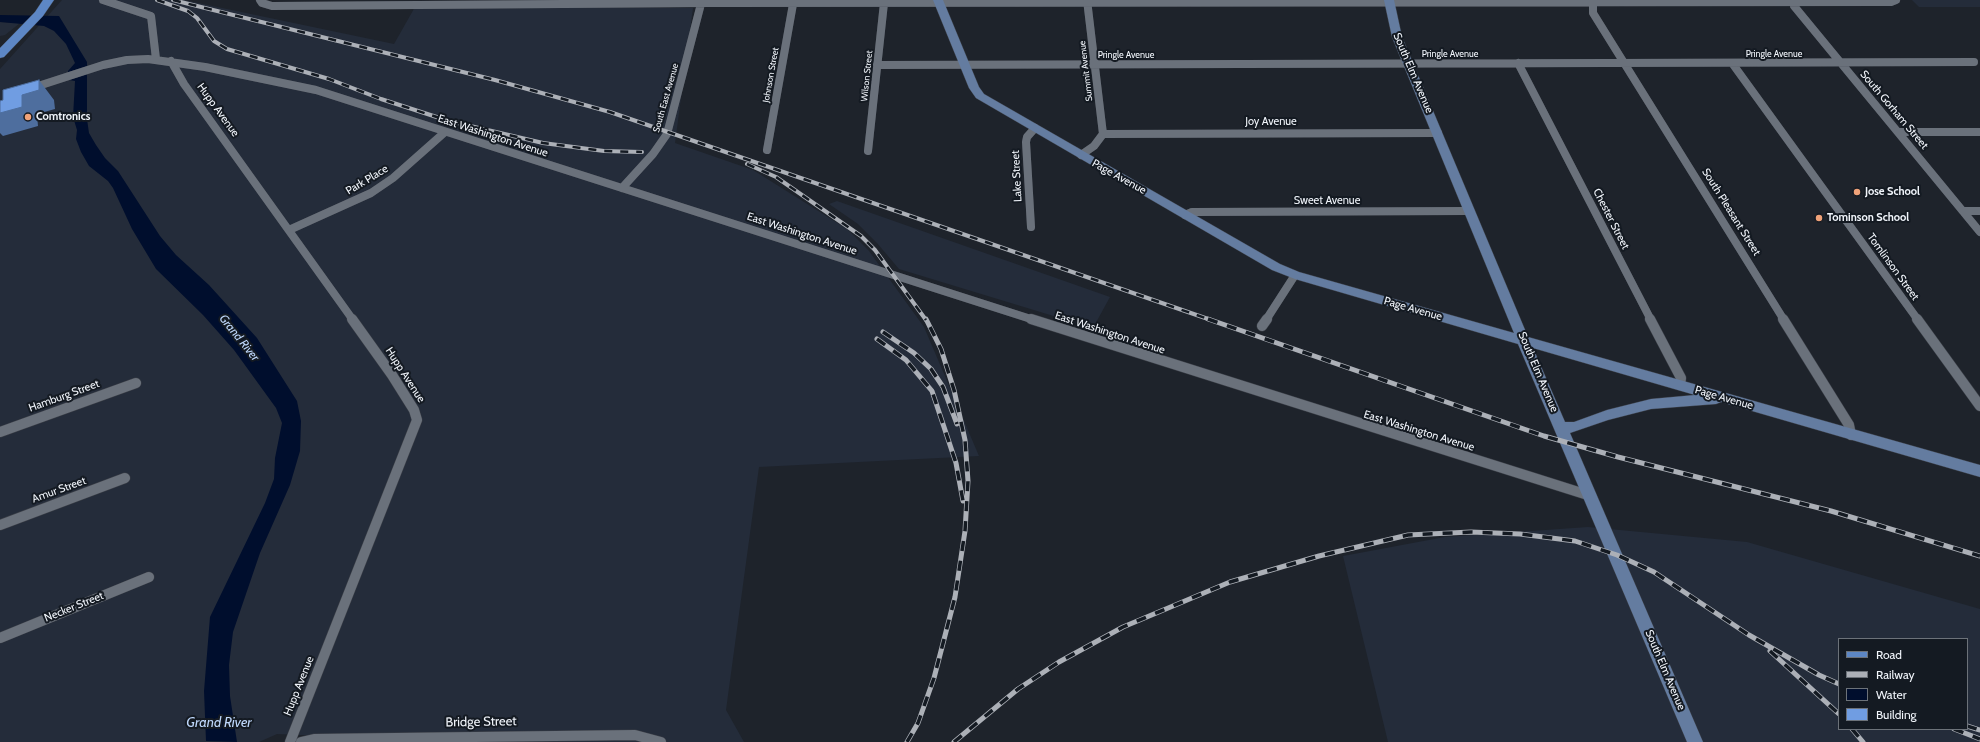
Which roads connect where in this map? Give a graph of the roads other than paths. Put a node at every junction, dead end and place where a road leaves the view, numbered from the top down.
1 (49, 0) edge
2 (104, 0) edge
3 (260, 0) edge
4 (1390, 1) edge
5 (1593, 1) edge
6 (1793, 1) edge
7 (1894, 1) edge
8 (355, 2) edge
9 (454, 2) edge
10 (554, 2) edge
11 (702, 2) edge
12 (938, 2) edge
13 (1087, 2) edge
14 (884, 3) junction
15 (793, 4) junction
16 (0, 55) edge
17 (156, 59) junction
18 (171, 62) junction
19 (1974, 62) dead end
20 (1409, 63) junction
21 (1518, 63) junction
22 (1625, 63) junction
23 (1732, 63) junction
24 (1841, 63) junction
25 (1093, 64) junction
26 (877, 65) junction
27 (964, 65) junction
28 (24, 91) edge
29 (1035, 128) junction
30 (446, 132) junction
31 (1899, 132) junction
32 (1980, 132) edge
33 (1438, 133) junction
34 (1103, 134) junction
35 (768, 150) dead end
36 (868, 151) dead end
37 (1081, 156) junction
38 (622, 188) junction
39 (1470, 211) junction
40 (1963, 211) junction
41 (1980, 211) edge
42 (1185, 215) junction
43 (1031, 227) dead end
44 (289, 230) junction
45 (1980, 232) edge
46 (1295, 275) junction
47 (1262, 326) dead end
48 (1523, 340) junction
49 (136, 383) dead end
50 (1680, 385) junction
51 (1730, 399) junction
52 (1980, 406) edge
53 (1562, 428) junction
54 (0, 432) edge
55 (1851, 435) junction
56 (1980, 471) edge
57 (126, 478) dead end
58 (1591, 496) junction
59 (0, 525) edge
60 (149, 577) dead end
61 (0, 638) edge
62 (290, 742) edge
63 (301, 742) edge
64 (661, 742) edge
65 (1695, 742) edge

1 - 16 main road
2 - 17 street
3 - 8 street
4 - 5 street
4 - 13 street
4 - 20 street, South Elm Avenue
5 - 6 street
5 - 22 street, South Pleasant Street
6 - 7 street
6 - 24 street, South Gorham Street
8 - 9 street
9 - 10 street
10 - 11 street
11 - 15 street
11 - 38 street, South East Avenue
12 - 13 street
12 - 14 street
12 - 27 street, Page Avenue
13 - 25 street, Summit Avenue
14 - 15 street
14 - 26 street, Wilson Street
15 - 35 street, Johnson Street
17 - 18 street, East Washington Avenue
17 - 28 street, East Washington Avenue
18 - 30 street, East Washington Avenue
18 - 44 street, Hupp Avenue
19 - 24 street, Pringle Avenue
20 - 21 street, Pringle Avenue
20 - 25 street, Pringle Avenue
20 - 33 street, South Elm Avenue
21 - 22 street, Pringle Avenue
21 - 50 street, Chester Street
22 - 23 street, Pringle Avenue
22 - 55 street, South Pleasant Street
23 - 24 street, Pringle Avenue
23 - 52 street, Tomlinson Street
24 - 31 street, South Gorham Street
25 - 27 street, Pringle Avenue
25 - 34 street, Summit Avenue
26 - 27 street, Pringle Avenue
26 - 36 street, Wilson Street
27 - 29 street, Page Avenue
29 - 37 street, Page Avenue
29 - 43 street, Lake Street
30 - 38 street, East Washington Avenue
30 - 44 street, Park Place
31 - 32 street
31 - 40 street, South Gorham Street
33 - 34 street, Joy Avenue
33 - 39 street, South Elm Avenue
34 - 37 street
37 - 42 street, Page Avenue
38 - 58 street, East Washington Avenue
39 - 42 street, Sweet Avenue
39 - 48 street, South Elm Avenue
40 - 41 street
40 - 45 street, South Gorham Street
42 - 46 street, Page Avenue
44 - 62 street, Hupp Avenue
46 - 47 street
46 - 48 street, Page Avenue
48 - 50 street, Page Avenue
48 - 53 street, South Elm Avenue
49 - 54 street, Hamburg Street
50 - 51 street, Page Avenue
51 - 53 street
51 - 55 street, Page Avenue
53 - 58 street, South Elm Avenue
55 - 56 street, Page Avenue
57 - 59 street, Amur Street
58 - 65 street, South Elm Avenue
60 - 61 street, Necker Street
63 - 64 street, Bridge Street

